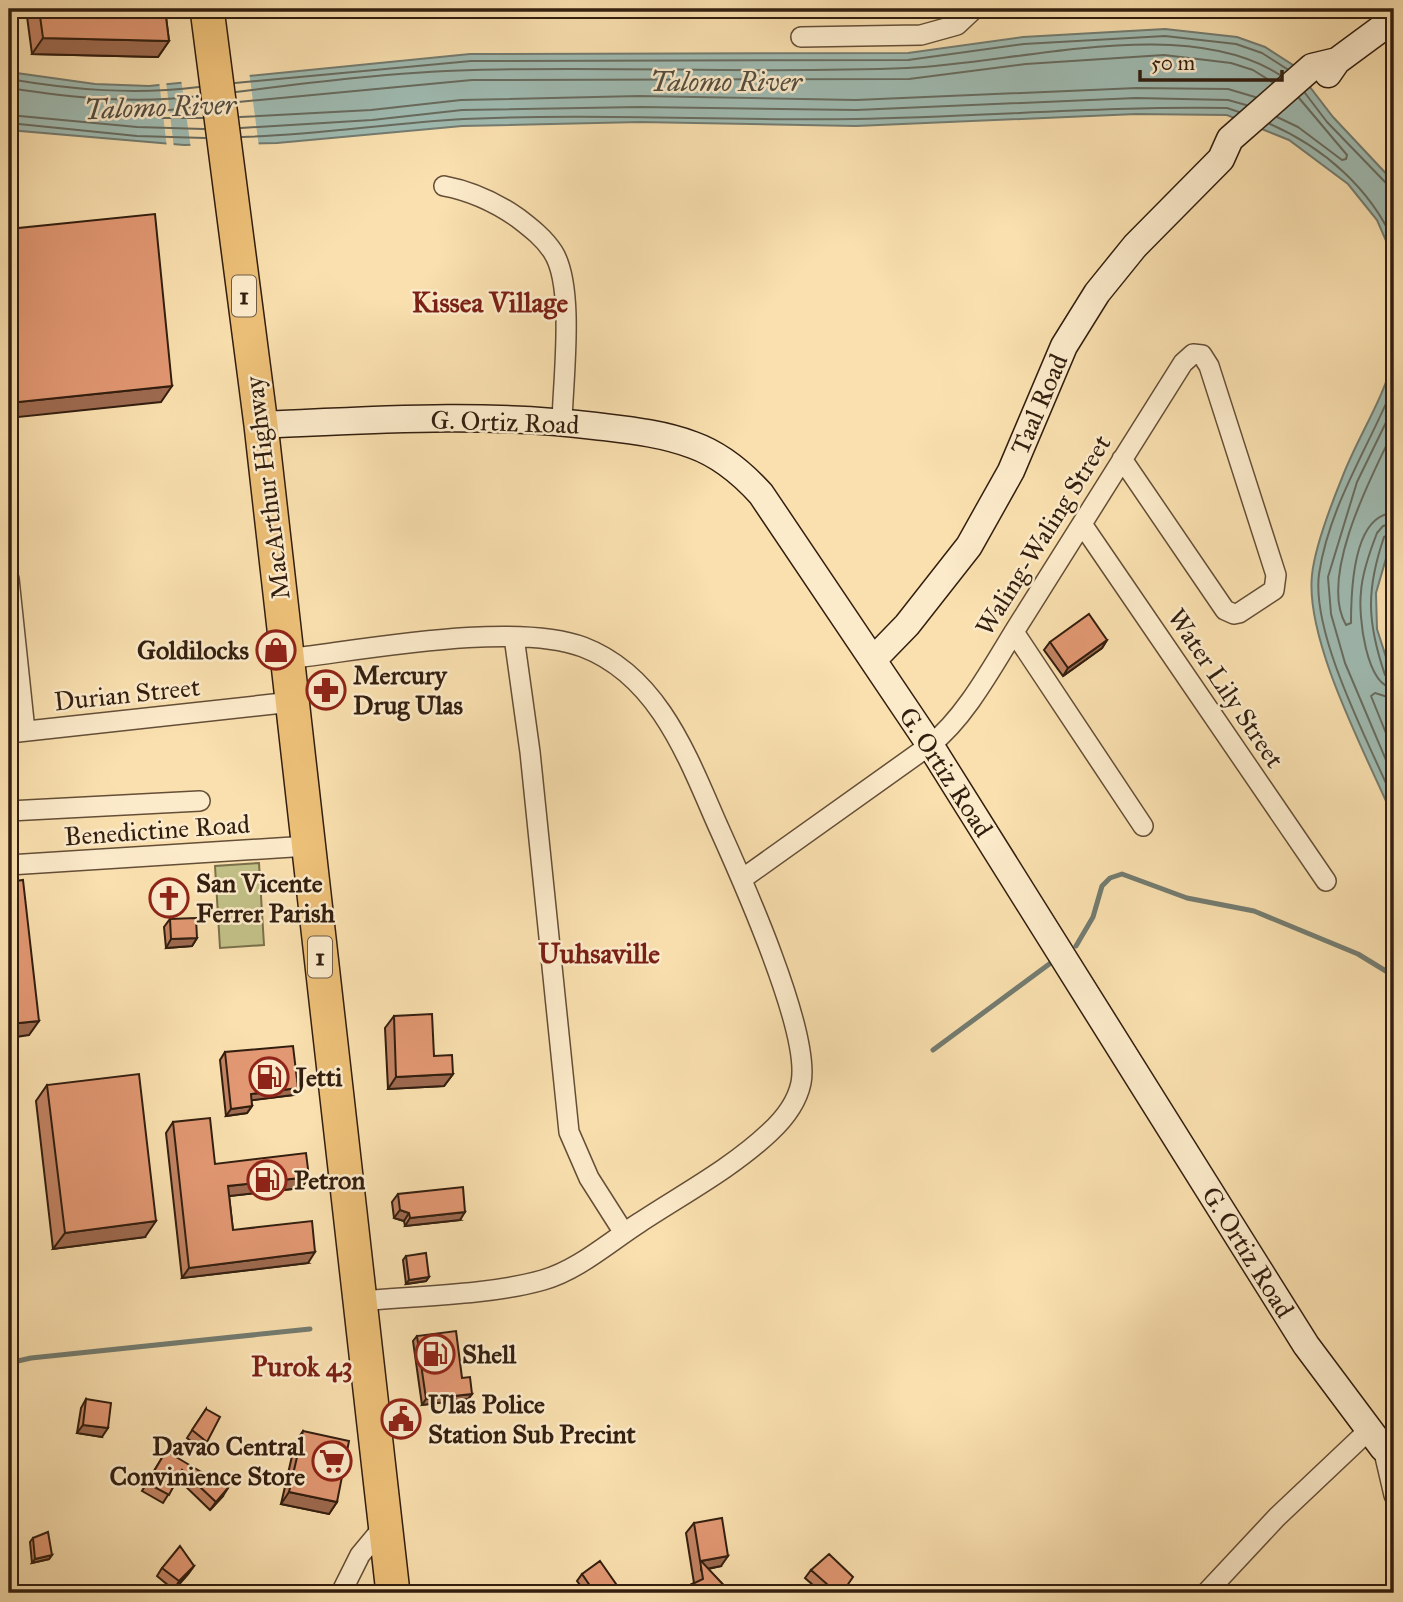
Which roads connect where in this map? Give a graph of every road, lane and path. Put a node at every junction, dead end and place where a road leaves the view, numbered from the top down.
1 (207, 9) edge
2 (974, 9) edge
3 (1394, 19) edge
4 (801, 37) dead end
5 (444, 186) dead end
6 (562, 422) junction
7 (261, 425) junction
8 (1122, 459) junction
9 (1082, 524) junction
10 (9, 579) edge
11 (1014, 632) junction
12 (514, 637) junction
13 (287, 659) junction
14 (873, 660) junction
15 (292, 702) junction
16 (17, 732) edge
17 (930, 745) junction
18 (200, 801) dead end
19 (9, 811) edge
20 (1143, 826) dead end
21 (308, 846) junction
22 (9, 865) edge
23 (742, 879) junction
24 (1326, 881) dead end
25 (624, 1233) junction
26 (359, 1301) junction
27 (1382, 1442) edge
28 (1394, 1495) edge
29 (385, 1525) junction
30 (341, 1593) edge
31 (393, 1593) edge
32 (1206, 1593) edge

1 - 7 highway, MacArthur Highway / 1
2 - 4 street
3 - 14 street, Taal Road
5 - 6 street
6 - 7 street, G. Ortiz Road
6 - 14 street, G. Ortiz Road
7 - 13 highway, MacArthur Highway / 1
8 - 8 street, Waling-Waling Street
8 - 9 street, Waling-Waling Street
9 - 11 street, Waling-Waling Street
9 - 24 street, Water Lily Street
10 - 16 street
11 - 17 street, Waling-Waling Street
11 - 20 street
12 - 13 street
12 - 23 street
12 - 25 street
13 - 15 highway, MacArthur Highway / 1
14 - 17 street, G. Ortiz Road
15 - 16 street, Durian Street
15 - 21 highway, MacArthur Highway / 1
17 - 23 street, Waling-Waling Street
17 - 27 street, G. Ortiz Road
18 - 19 street
21 - 22 street, Benedictine Road
21 - 26 highway, MacArthur Highway / 1
23 - 25 street
25 - 26 street
26 - 29 highway, MacArthur Highway / 1
27 - 28 street, G. Ortiz Road
27 - 32 street
29 - 30 street
29 - 31 highway, MacArthur Highway / 1

